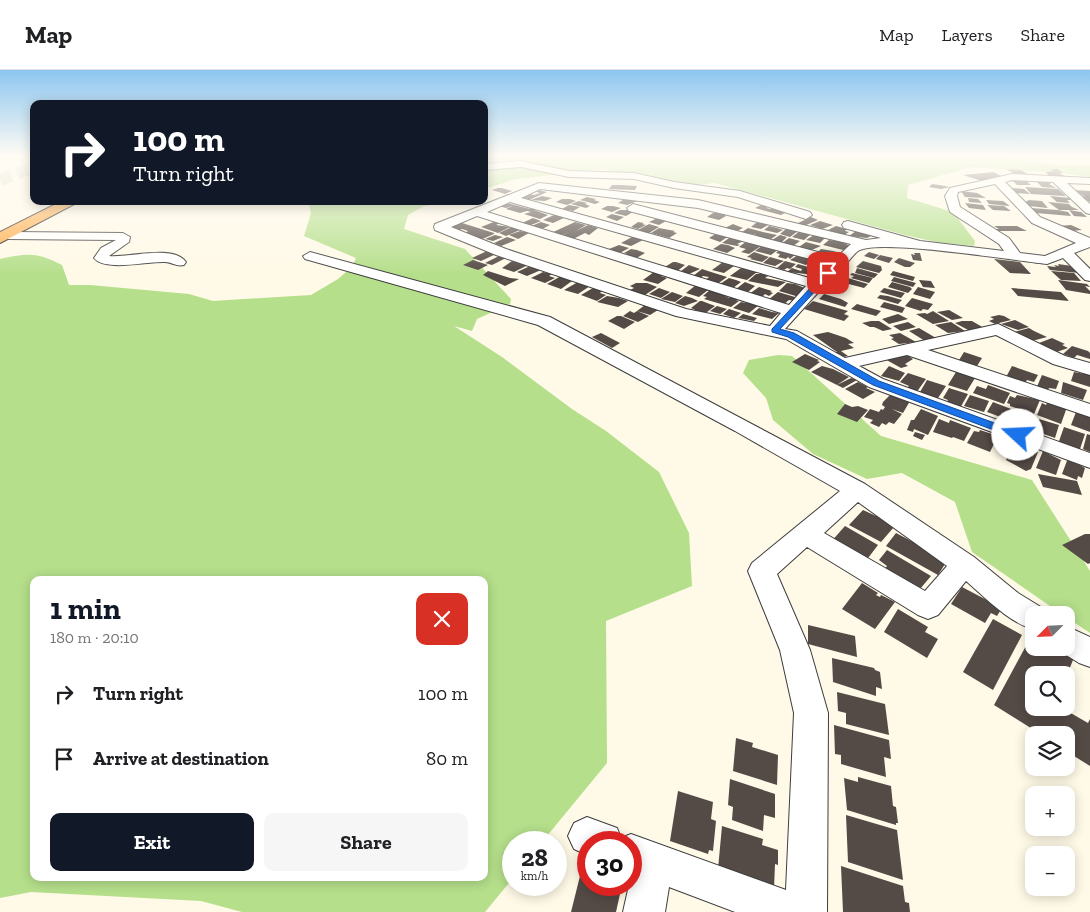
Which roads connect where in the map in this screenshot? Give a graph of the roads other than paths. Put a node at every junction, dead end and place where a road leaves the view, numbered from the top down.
1 (513, 196) edge
2 (616, 196) edge
3 (642, 196) edge
4 (748, 196) edge
5 (951, 196) edge
6 (1013, 196) edge
7 (1075, 196) edge
8 (509, 198) junction
9 (52, 205) edge
10 (65, 205) edge
11 (599, 205) junction
12 (1090, 210) edge
13 (476, 212) junction
14 (740, 214) junction
15 (575, 217) junction
16 (817, 217) dead end
17 (834, 221) dead end
18 (714, 229) junction
19 (542, 232) junction
20 (4, 235) edge
21 (1089, 242) edge
22 (866, 244) junction
23 (919, 245) junction
24 (684, 247) junction
25 (501, 252) junction
26 (1066, 253) junction
27 (310, 256) dead end
28 (1016, 257) junction
29 (180, 262) dead end
30 (840, 262) junction
31 (652, 267) junction
32 (1090, 277) edge
33 (816, 284) junction
34 (613, 290) junction
35 (792, 311) junction
36 (775, 330) junction
37 (907, 350) junction
38 (844, 364) junction
39 (1090, 369) edge
40 (1090, 411) edge
41 (1090, 461) edge
42 (857, 490) junction
43 (805, 534) junction
44 (965, 564) junction
45 (1025, 612) edge
46 (1075, 644) edge
47 (1090, 653) edge
48 (642, 857) edge
49 (644, 912) edge
50 (790, 912) edge
51 (806, 912) edge

1 - 8 street
2 - 11 street
3 - 14 street
4 - 16 street
5 - 28 street
6 - 21 street
7 - 12 street
8 - 13 street
8 - 15 street
9 - 20 highway
10 - 20 highway
11 - 15 street
11 - 18 street
13 - 19 street
13 - 25 street
14 - 18 street
14 - 22 street
15 - 19 street
15 - 24 street
17 - 23 street
18 - 24 street
18 - 30 street
19 - 25 street
19 - 31 street
20 - 29 street
21 - 26 street
22 - 23 street
22 - 30 street
23 - 28 street
24 - 31 street
24 - 33 street
25 - 34 street
26 - 28 street
26 - 32 street
27 - 42 street
30 - 33 street
31 - 34 street
31 - 35 street
33 - 35 street
34 - 36 street
35 - 36 street
36 - 38 street
37 - 38 street
37 - 39 street
37 - 40 street
38 - 41 street
42 - 43 street
42 - 44 street
43 - 44 street
43 - 51 street
44 - 45 street
46 - 47 street
48 - 49 street
48 - 50 street

